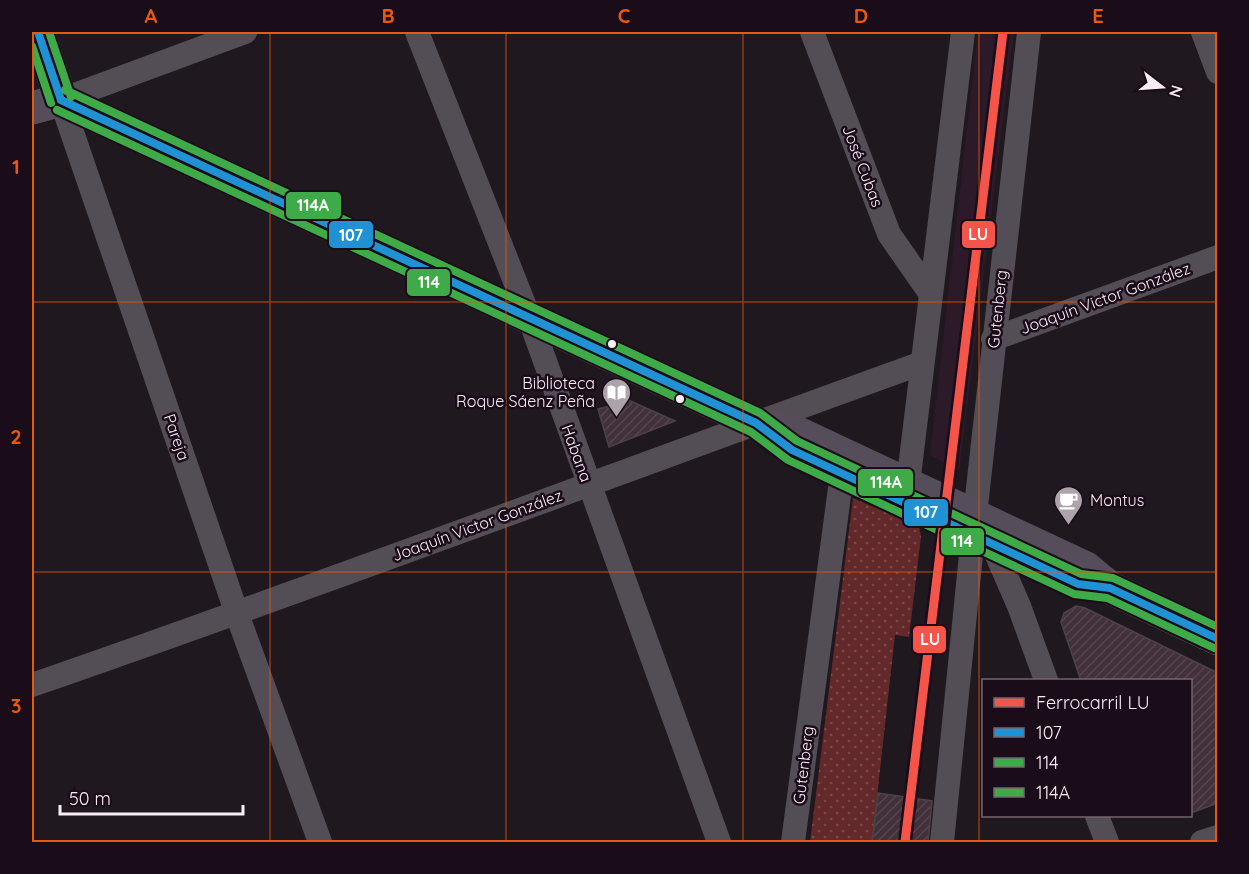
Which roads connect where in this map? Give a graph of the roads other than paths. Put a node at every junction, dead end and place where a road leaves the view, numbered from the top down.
1 (38, 32) edge
2 (246, 32) edge
3 (417, 32) edge
4 (812, 32) edge
5 (963, 32) edge
6 (1029, 32) edge
7 (1203, 32) edge
8 (1218, 72) edge
9 (46, 104) edge
10 (1218, 257) edge
11 (930, 293) junction
12 (529, 317) junction
13 (993, 339) junction
14 (922, 363) junction
15 (756, 423) junction
16 (842, 473) junction
17 (588, 484) junction
18 (908, 484) junction
19 (980, 531) junction
20 (237, 614) junction
21 (1218, 639) edge
22 (1045, 679) edge
23 (32, 685) edge
24 (1097, 817) edge
25 (1218, 837) edge
26 (320, 843) edge
27 (719, 843) edge
28 (793, 843) edge
29 (942, 843) edge
30 (1107, 843) edge
31 (1202, 843) edge

1 - 9 street, Pareja
2 - 9 street
3 - 12 street, Habana
4 - 11 street, José Cubas
5 - 11 street
6 - 13 street, Gutenberg
7 - 8 street
9 - 12 street
9 - 20 street, Pareja
10 - 13 street, Joaquín Victor González
11 - 14 street
12 - 15 street
12 - 17 street, Habana
13 - 19 street, Gutenberg
14 - 15 street, Joaquín Victor González
14 - 18 street
15 - 16 street
15 - 17 street, Joaquín Victor González
15 - 18 street
16 - 19 street
16 - 28 street, Gutenberg
17 - 20 street, Joaquín Victor González
17 - 27 street, Habana
18 - 19 street
19 - 21 street
19 - 22 street
19 - 29 street, Gutenberg
20 - 23 street, Joaquín Victor González
20 - 26 street, Pareja
24 - 30 street
25 - 31 street

